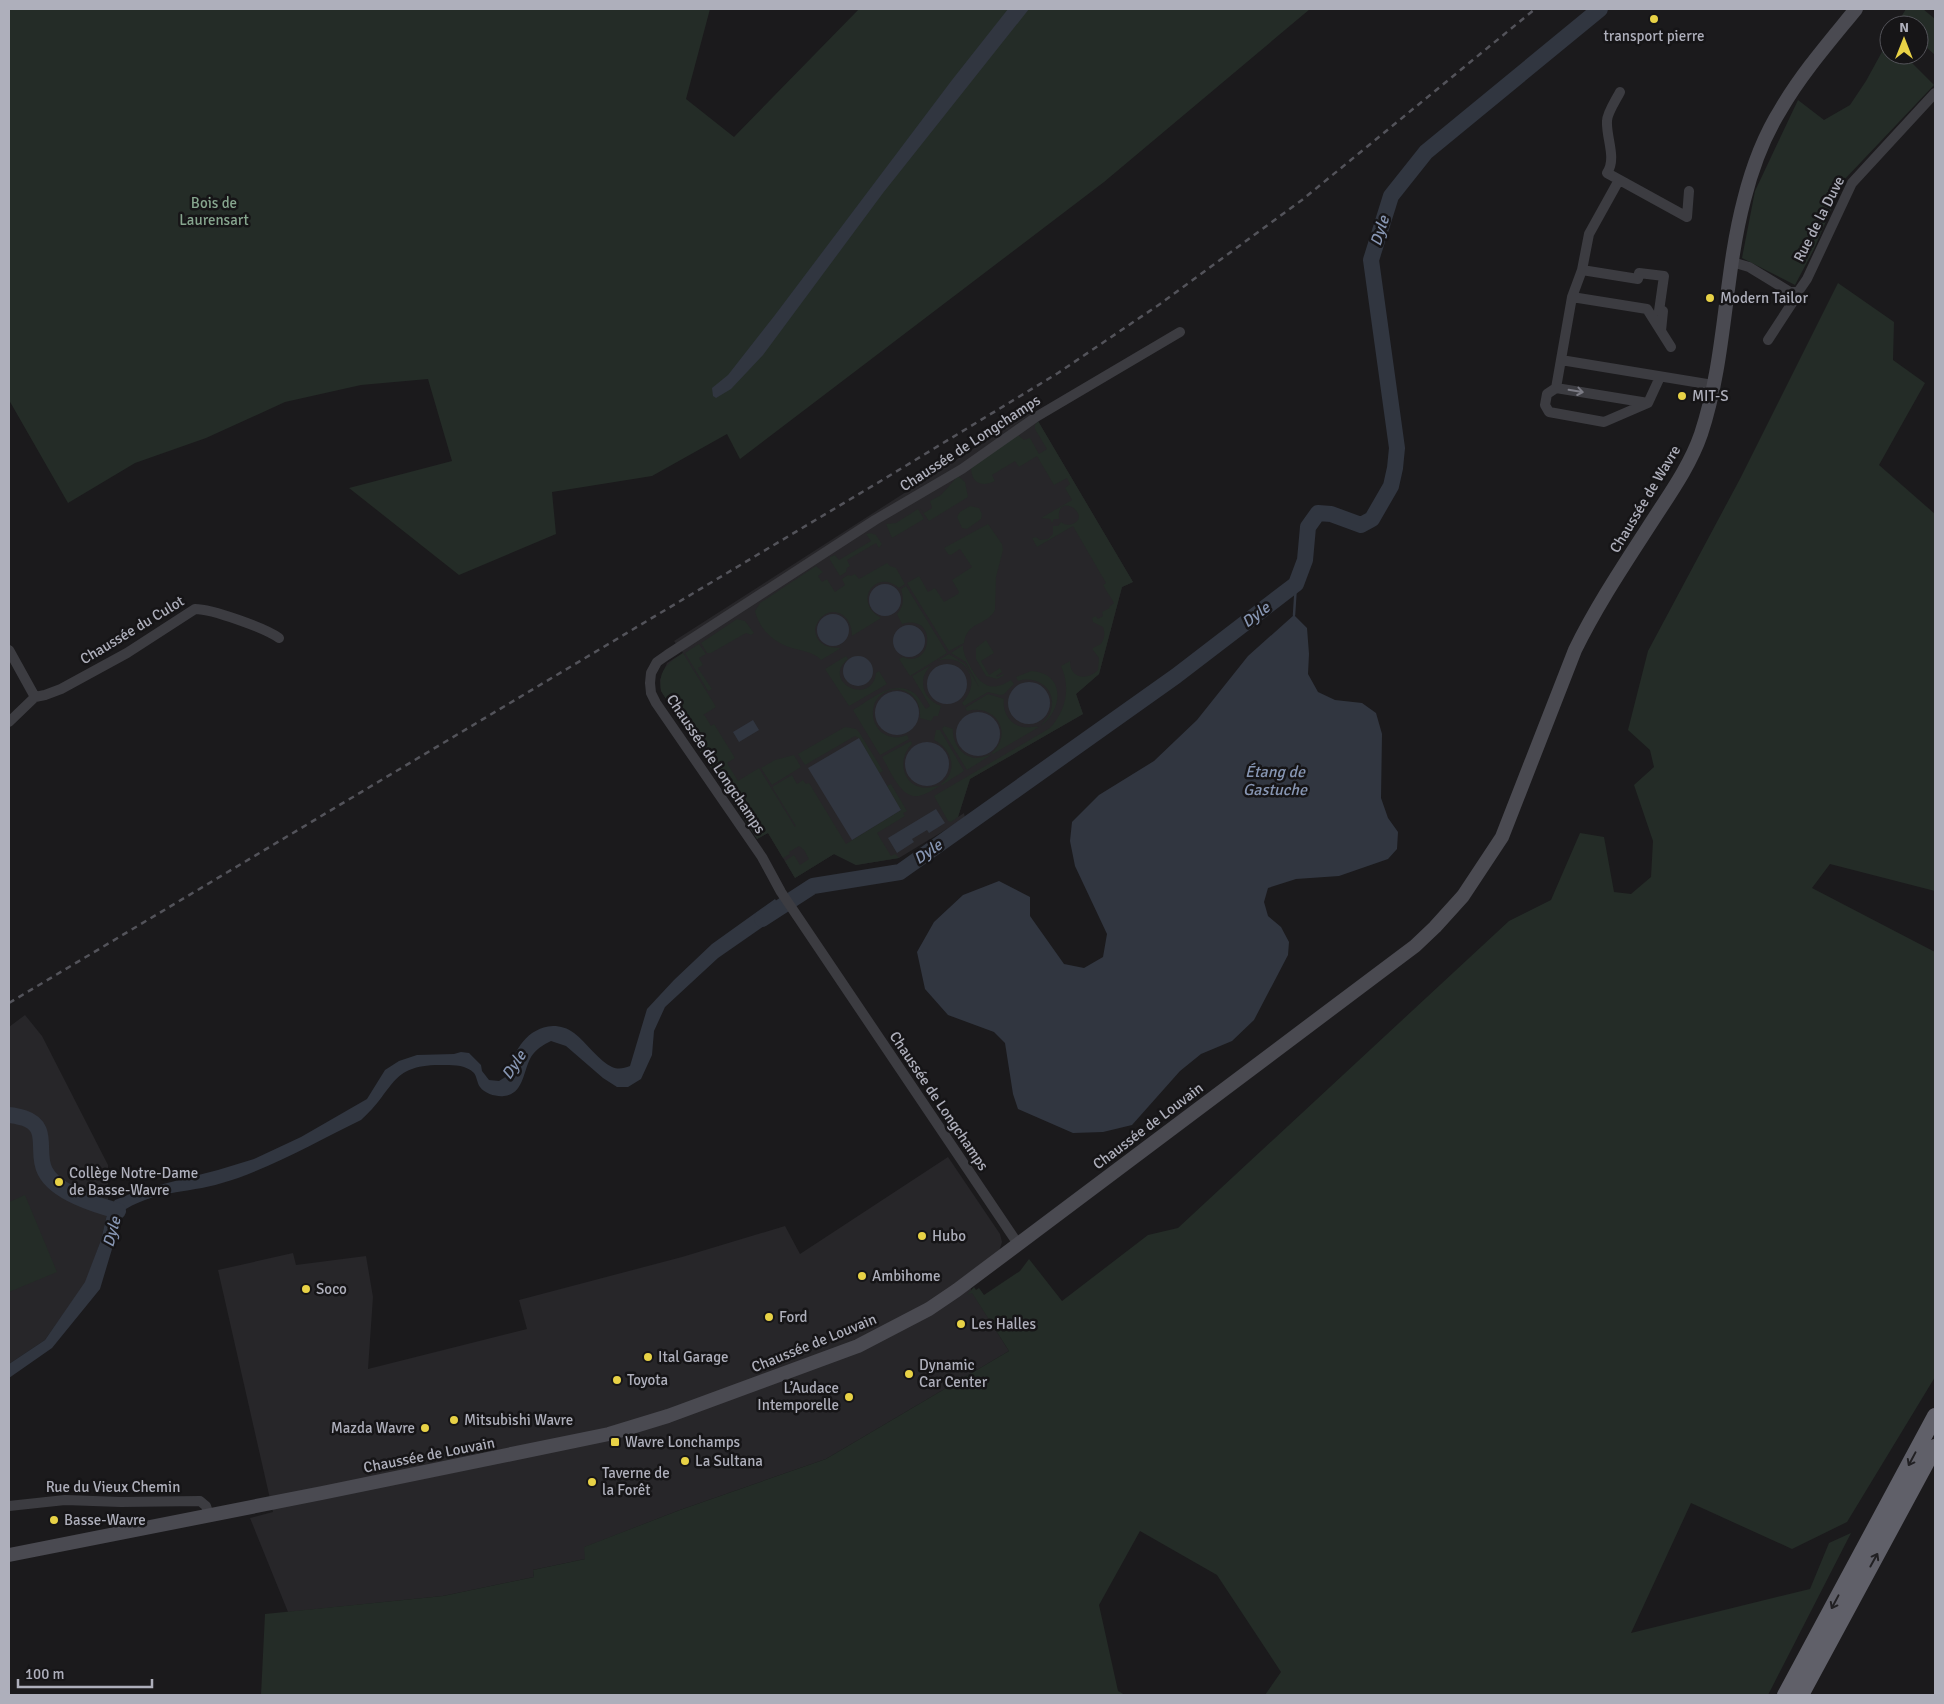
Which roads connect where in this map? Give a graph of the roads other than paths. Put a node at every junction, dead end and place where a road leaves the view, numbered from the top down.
1 (1856, 9) edge
2 (1620, 92) dead end
3 (1935, 93) edge
4 (1619, 180) junction
5 (1689, 191) dead end
6 (1732, 262) junction
7 (1582, 270) junction
8 (1794, 293) junction
9 (1572, 298) junction
10 (1661, 331) junction
11 (1180, 332) dead end
12 (1768, 340) dead end
13 (1671, 347) dead end
14 (1561, 360) junction
15 (1660, 377) junction
16 (1713, 385) junction
17 (1556, 388) junction
18 (1648, 403) junction
19 (279, 638) dead end
20 (9, 650) edge
21 (35, 697) junction
22 (9, 722) edge
23 (1502, 837) joint
24 (1018, 1244) junction
25 (1935, 1416) edge
26 (1935, 1447) edge
27 (9, 1506) edge
28 (209, 1515) junction
29 (9, 1555) edge
30 (1785, 1695) edge
31 (1801, 1695) edge

1 - 6 main road, Chaussée de Wavre
2 - 4 street
3 - 8 street, Rue de la Duve
4 - 5 street
4 - 7 street
6 - 8 street
6 - 16 main road, Chaussée de Wavre
7 - 9 street
7 - 10 street
8 - 12 street, Rue de la Duve
9 - 10 street
9 - 14 street
10 - 13 street
11 - 24 street, Chaussée de Longchamps
14 - 15 street
14 - 17 street
15 - 16 street
15 - 18 street
16 - 23 main road, Chaussée de Wavre
17 -> 18 street
17 - 18 street
19 - 21 street, Chaussée du Culot
20 - 21 street
21 - 22 street, Chaussée du Culot
23 - 24 main road, Chaussée de Louvain
24 - 28 main road, Chaussée de Louvain
25 -> 30 highway
31 -> 26 highway
27 - 28 street, Rue du Vieux Chemin
28 - 29 main road, Chaussée de Louvain

